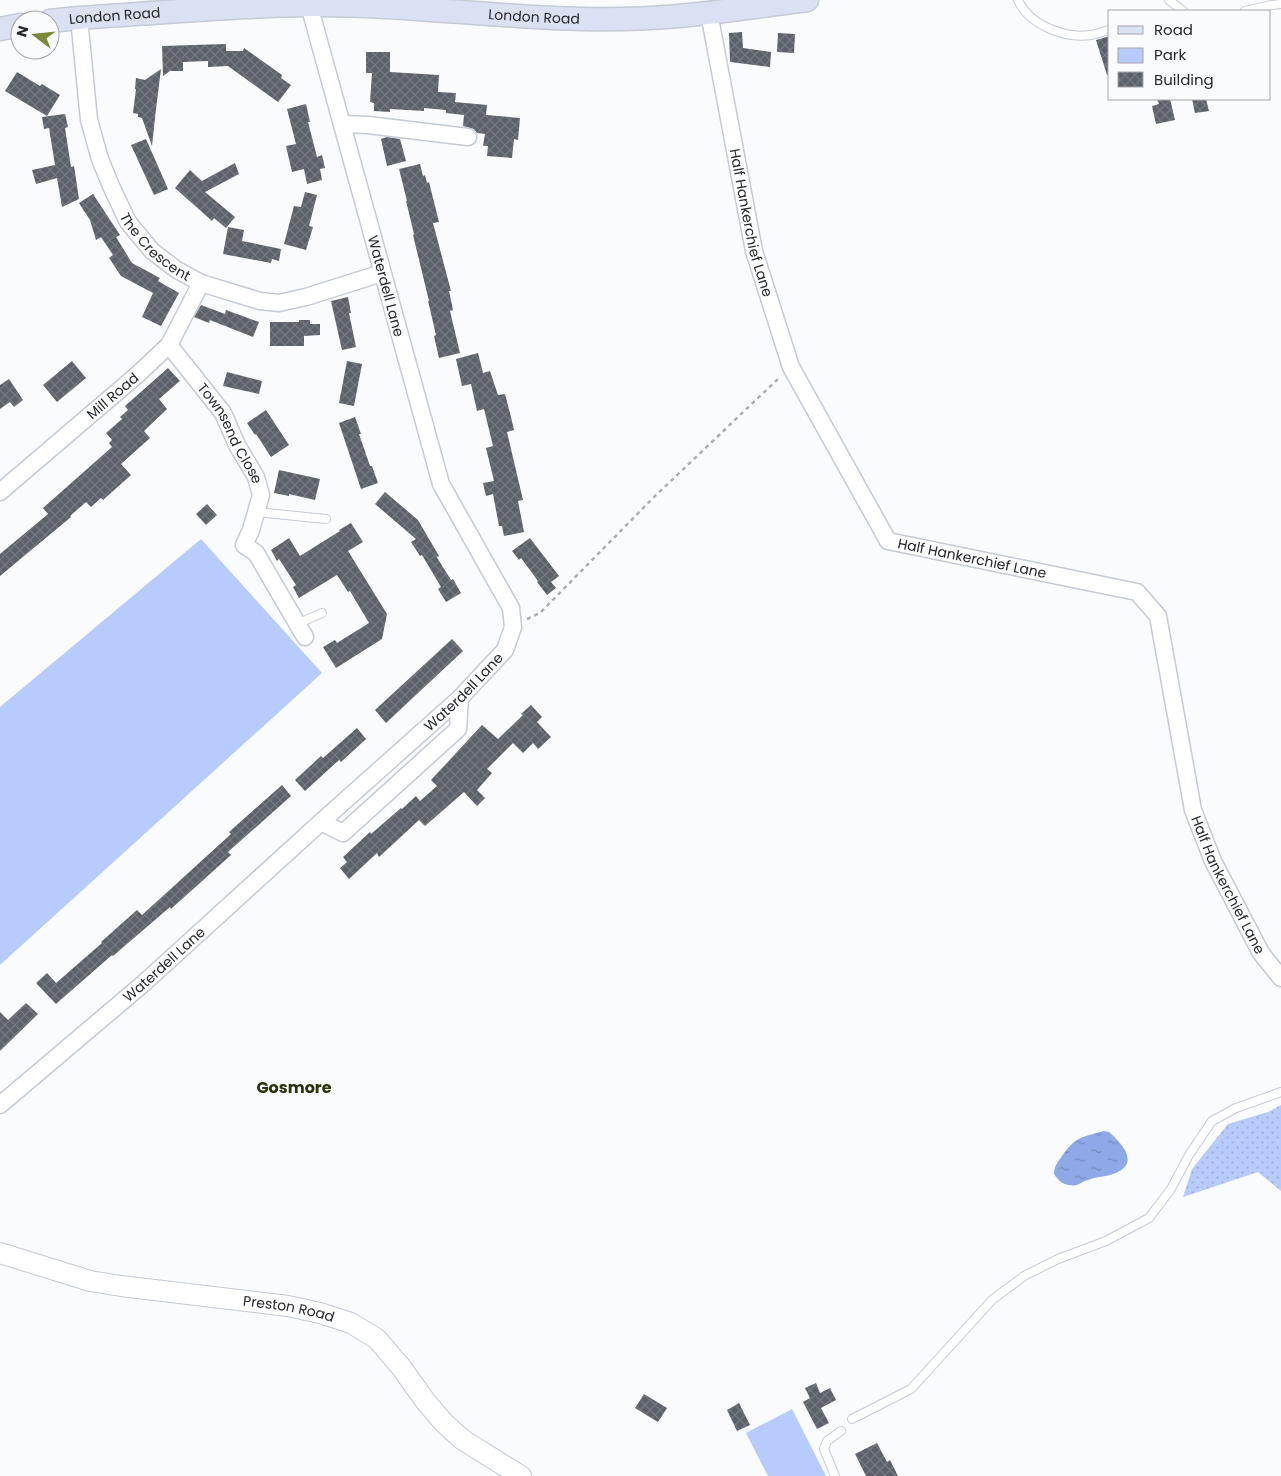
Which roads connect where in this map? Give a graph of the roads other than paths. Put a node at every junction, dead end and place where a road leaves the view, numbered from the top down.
1 (807, 0) edge
2 (1018, 0) edge
3 (1169, 0) edge
4 (309, 3) edge
5 (1281, 4) edge
6 (1182, 10) edge
7 (1249, 10) edge
8 (709, 13) junction
9 (78, 18) junction
10 (60, 20) edge
11 (1108, 30) edge
12 (342, 124) junction
13 (468, 137) dead end
14 (382, 273) junction
15 (201, 283) junction
16 (169, 345) junction
17 (0, 492) edge
18 (256, 512) junction
19 (326, 519) dead end
20 (322, 613) dead end
21 (301, 631) joint
22 (460, 698) junction
23 (321, 822) junction
24 (1281, 978) edge
25 (1281, 1092) edge
26 (0, 1105) edge
27 (0, 1253) edge
28 (852, 1419) dead end
29 (841, 1431) dead end
30 (520, 1476) edge
31 (835, 1476) edge

1 - 8 main road, London Road
2 - 11 lane
3 - 6 lane
4 - 8 main road, London Road
4 - 9 main road, London Road
4 - 12 street, Waterdell Lane
5 - 7 lane
8 - 24 street, Half Hankerchief Lane
9 - 10 main road, London Road
9 - 15 street, The Crescent
12 - 13 street
12 - 14 street, Waterdell Lane
14 - 15 street, The Crescent
14 - 22 street, Waterdell Lane
15 - 16 street, Mill Road
16 - 17 street, Mill Road
16 - 18 street, Townsend Close
18 - 19 lane
18 - 21 street, Townsend Close
20 - 21 lane
22 - 23 street, Waterdell Lane
22 - 23 street
23 - 26 street, Waterdell Lane
25 - 28 lane
27 - 30 street, Preston Road
29 - 31 lane

